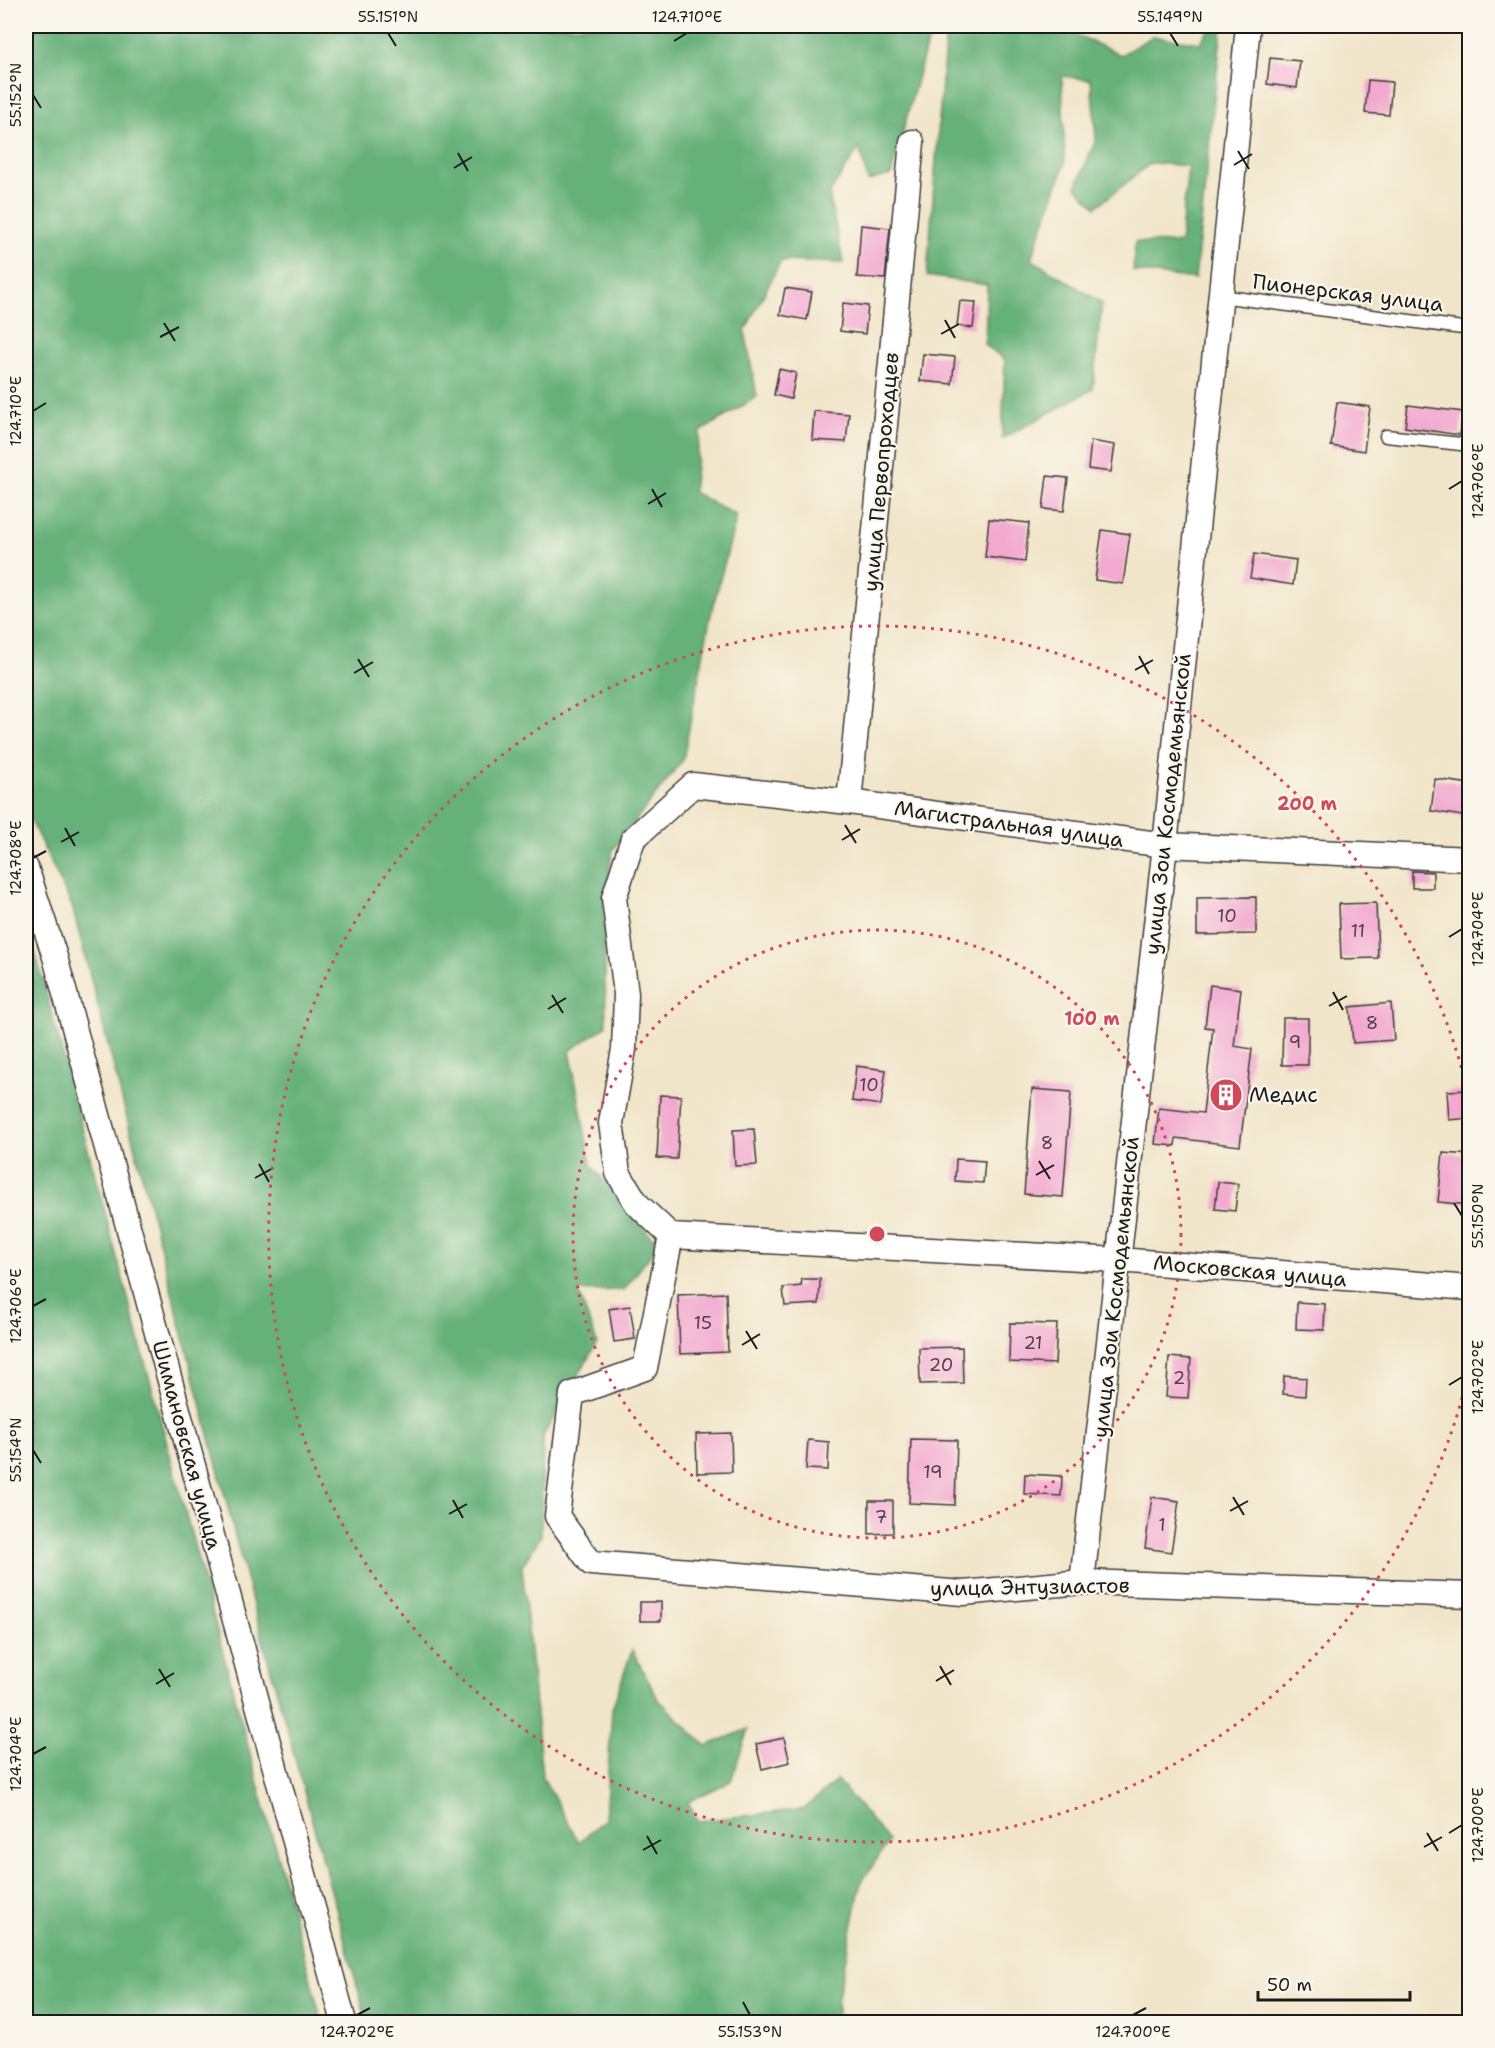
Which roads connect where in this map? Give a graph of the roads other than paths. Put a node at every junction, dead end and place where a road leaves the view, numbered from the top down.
1 (1248, 26) edge
2 (912, 142) dead end
3 (1220, 296) junction
4 (1470, 329) edge
5 (1386, 436) dead end
6 (1470, 446) edge
7 (849, 802) junction
8 (1165, 845) junction
9 (1470, 859) edge
10 (26, 868) edge
11 (671, 1236) junction
12 (1119, 1260) junction
13 (1470, 1288) edge
14 (1082, 1582) junction
15 (1470, 1595) edge
16 (344, 2022) edge

1 - 3 street, улица Зои Космодемьянской
2 - 7 street, улица Первопроходцев
3 - 4 lane, Пионерская улица
3 - 8 street, улица Зои Космодемьянской
5 - 6 lane
7 - 8 street, Магистральная улица
7 - 11 street, Магистральная улица
8 - 9 street, Магистральная улица
8 - 12 street, улица Зои Космодемьянской
10 - 16 street, Шимановская улица
11 - 12 street, Московская улица
11 - 14 street, улица Энтузиастов
12 - 13 street, Московская улица
12 - 14 street, улица Зои Космодемьянской
14 - 15 street, улица Энтузиастов

